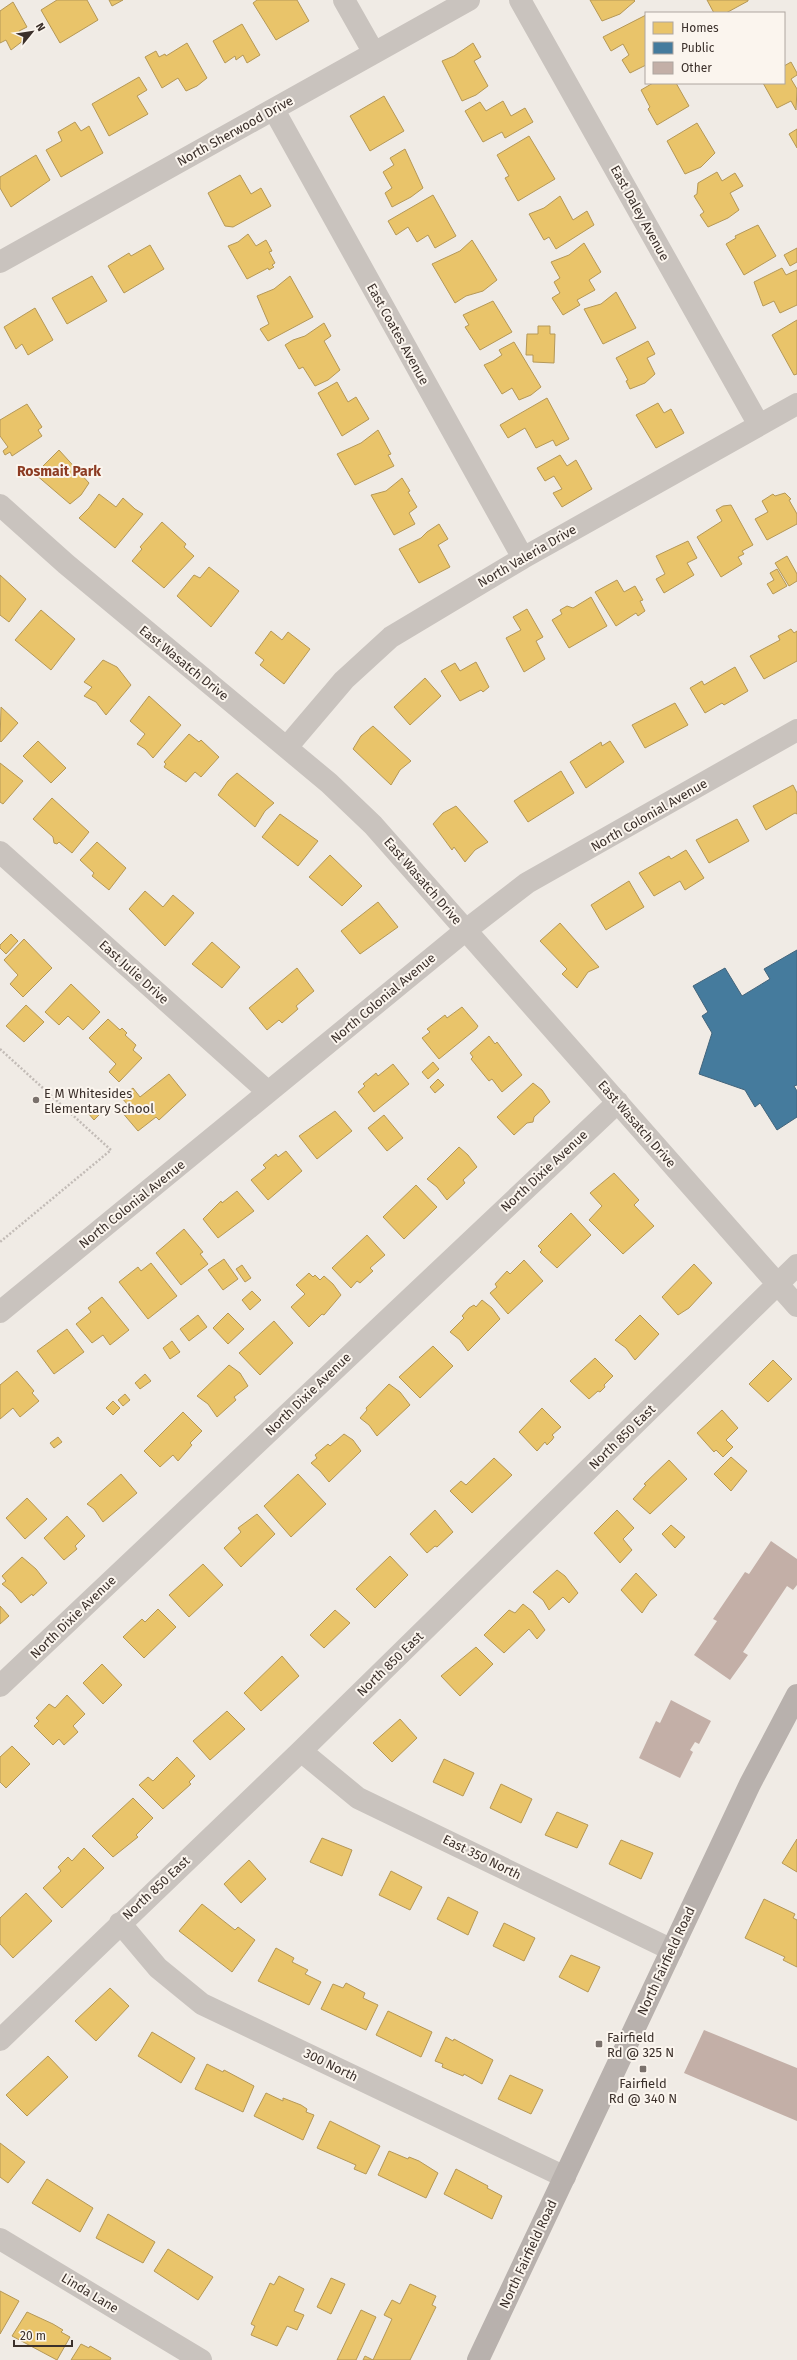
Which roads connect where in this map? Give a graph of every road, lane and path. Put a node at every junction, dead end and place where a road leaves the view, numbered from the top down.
1 (344, 0) edge
2 (469, 0) edge
3 (520, 0) edge
4 (374, 53) junction
5 (274, 110) junction
6 (0, 262) edge
7 (797, 404) edge
8 (759, 425) junction
9 (0, 506) edge
10 (523, 558) junction
11 (797, 730) edge
12 (287, 747) junction
13 (0, 852) edge
14 (466, 930) junction
15 (0, 1049) edge
16 (268, 1092) junction
17 (618, 1102) junction
18 (0, 1242) edge
19 (797, 1266) edge
20 (777, 1284) junction
21 (797, 1306) edge
22 (0, 1312) edge
23 (0, 1686) edge
24 (797, 1695) edge
25 (301, 1751) junction
26 (120, 1923) junction
27 (672, 1950) junction
28 (0, 2040) edge
29 (565, 2177) junction
30 (0, 2239) edge
31 (201, 2360) edge
32 (478, 2360) edge

1 - 4 street
2 - 4 street, North Sherwood Drive
3 - 8 street, East Daley Avenue
4 - 5 street, North Sherwood Drive
5 - 6 street, North Sherwood Drive
5 - 10 street, East Coates Avenue
7 - 8 street, North Valeria Drive
8 - 10 street, North Valeria Drive
9 - 12 street, East Wasatch Drive
10 - 12 street, North Valeria Drive
11 - 14 street, North Colonial Avenue
12 - 14 street, East Wasatch Drive
13 - 16 street, East Julie Drive
14 - 16 street, North Colonial Avenue
14 - 17 street, East Wasatch Drive
15 - 18 path
16 - 22 street, North Colonial Avenue
17 - 20 street, East Wasatch Drive
17 - 23 street, North Dixie Avenue
19 - 20 street, North 850 East
20 - 21 street, East Wasatch Drive
20 - 25 street, North 850 East
24 - 27 main road, North Fairfield Road
25 - 26 street, North 850 East
25 - 27 street, East 350 North
26 - 28 street, North 850 East
26 - 29 street, 300 North
27 - 29 main road, North Fairfield Road
29 - 32 main road, North Fairfield Road
30 - 31 street, Linda Lane

